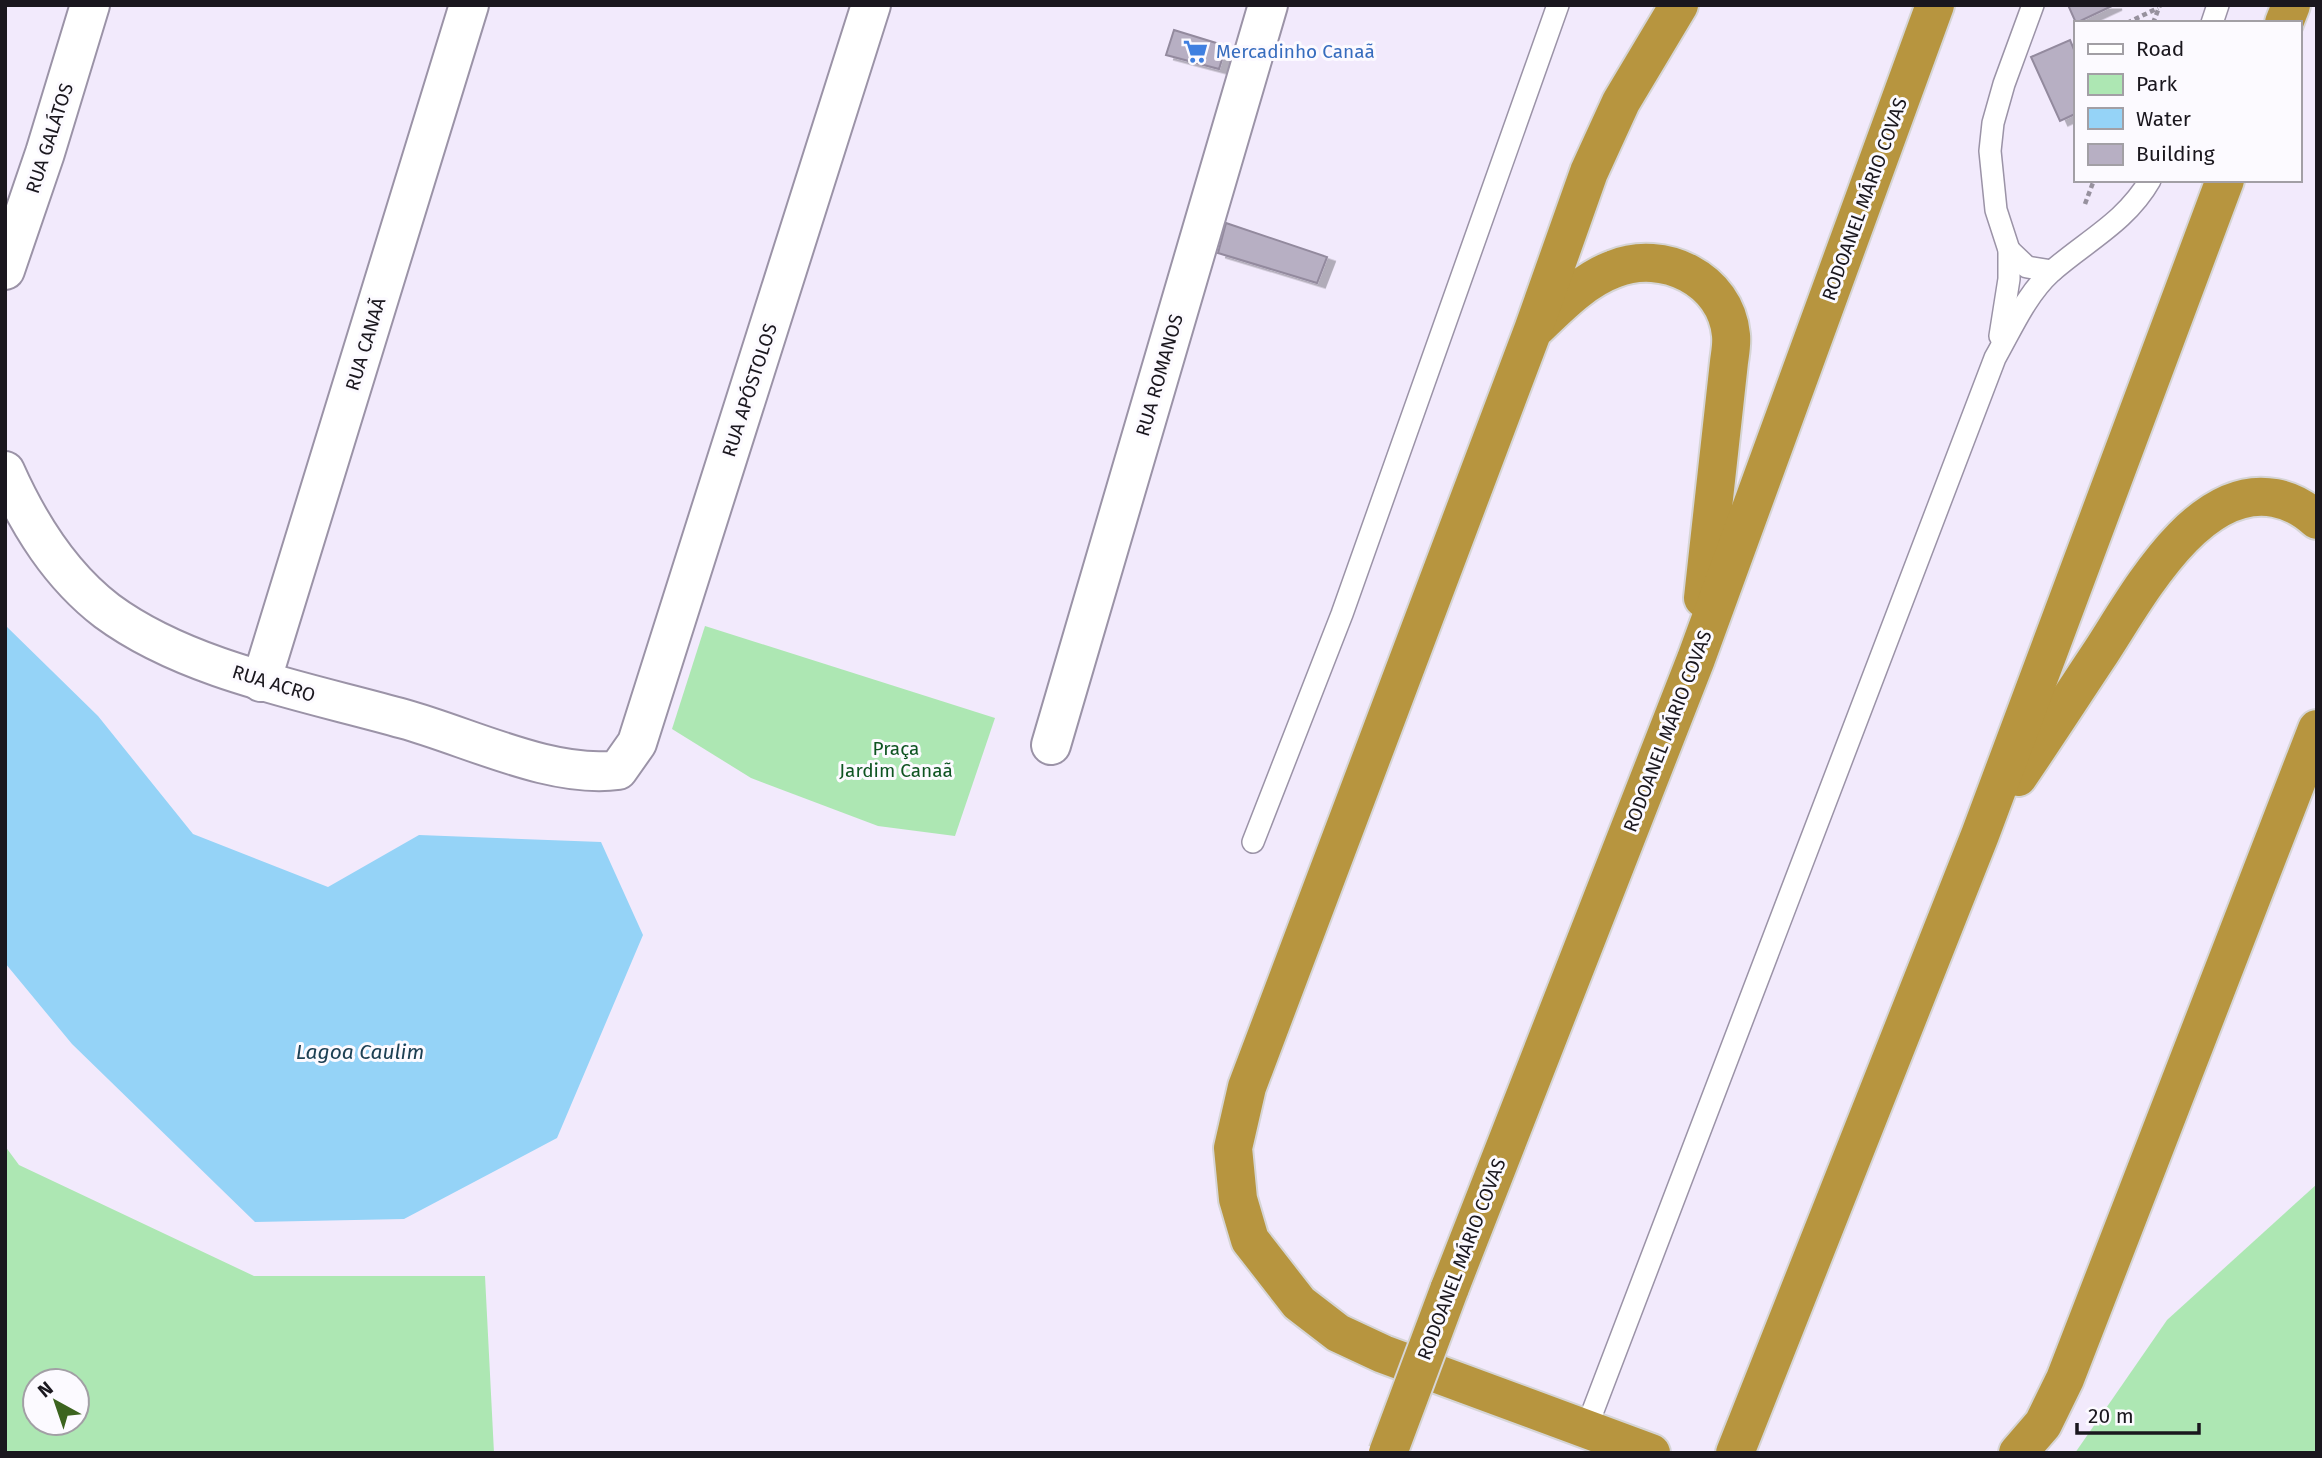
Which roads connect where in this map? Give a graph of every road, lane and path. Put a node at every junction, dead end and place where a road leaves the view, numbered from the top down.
1 (90, 5) edge
2 (469, 5) edge
3 (871, 5) edge
4 (1268, 5) edge
5 (1558, 5) edge
6 (1679, 5) edge
7 (1935, 5) edge
8 (2033, 5) edge
9 (2159, 7) edge
10 (2131, 21) edge
11 (2148, 182) edge
12 (2224, 182) edge
13 (2009, 250) junction
14 (5, 270) edge
15 (2052, 271) junction
16 (1533, 330) junction
17 (1996, 358) junction
18 (5, 471) edge
19 (2317, 520) edge
20 (1696, 659) junction
21 (261, 682) junction
22 (2317, 729) edge
23 (1051, 745) dead end
24 (618, 770) joint
25 (1980, 835) junction
26 (1253, 842) dead end
27 (1586, 1429) junction
28 (1388, 1453) edge
29 (1651, 1453) edge
30 (1735, 1453) edge
31 (2018, 1453) edge

1 - 14 street, RUA GALÁTOS
2 - 21 street, RUA CANAÃ
3 - 24 street, RUA APÓSTOLOS
4 - 23 street, RUA ROMANOS
5 - 26 lane
6 - 16 highway
7 - 20 highway, RODOANEL MÁRIO COVAS
8 - 13 lane
9 - 10 path
11 - 15 lane
12 - 25 highway
13 - 15 lane
13 - 17 lane
15 - 17 lane
16 - 20 highway
16 - 27 highway
17 - 27 lane
18 - 21 street, RUA ACRO
19 - 25 highway
20 - 28 highway, RODOANEL MÁRIO COVAS, bridge
21 - 24 street, RUA ACRO
22 - 31 highway
25 - 30 highway
27 - 29 highway

